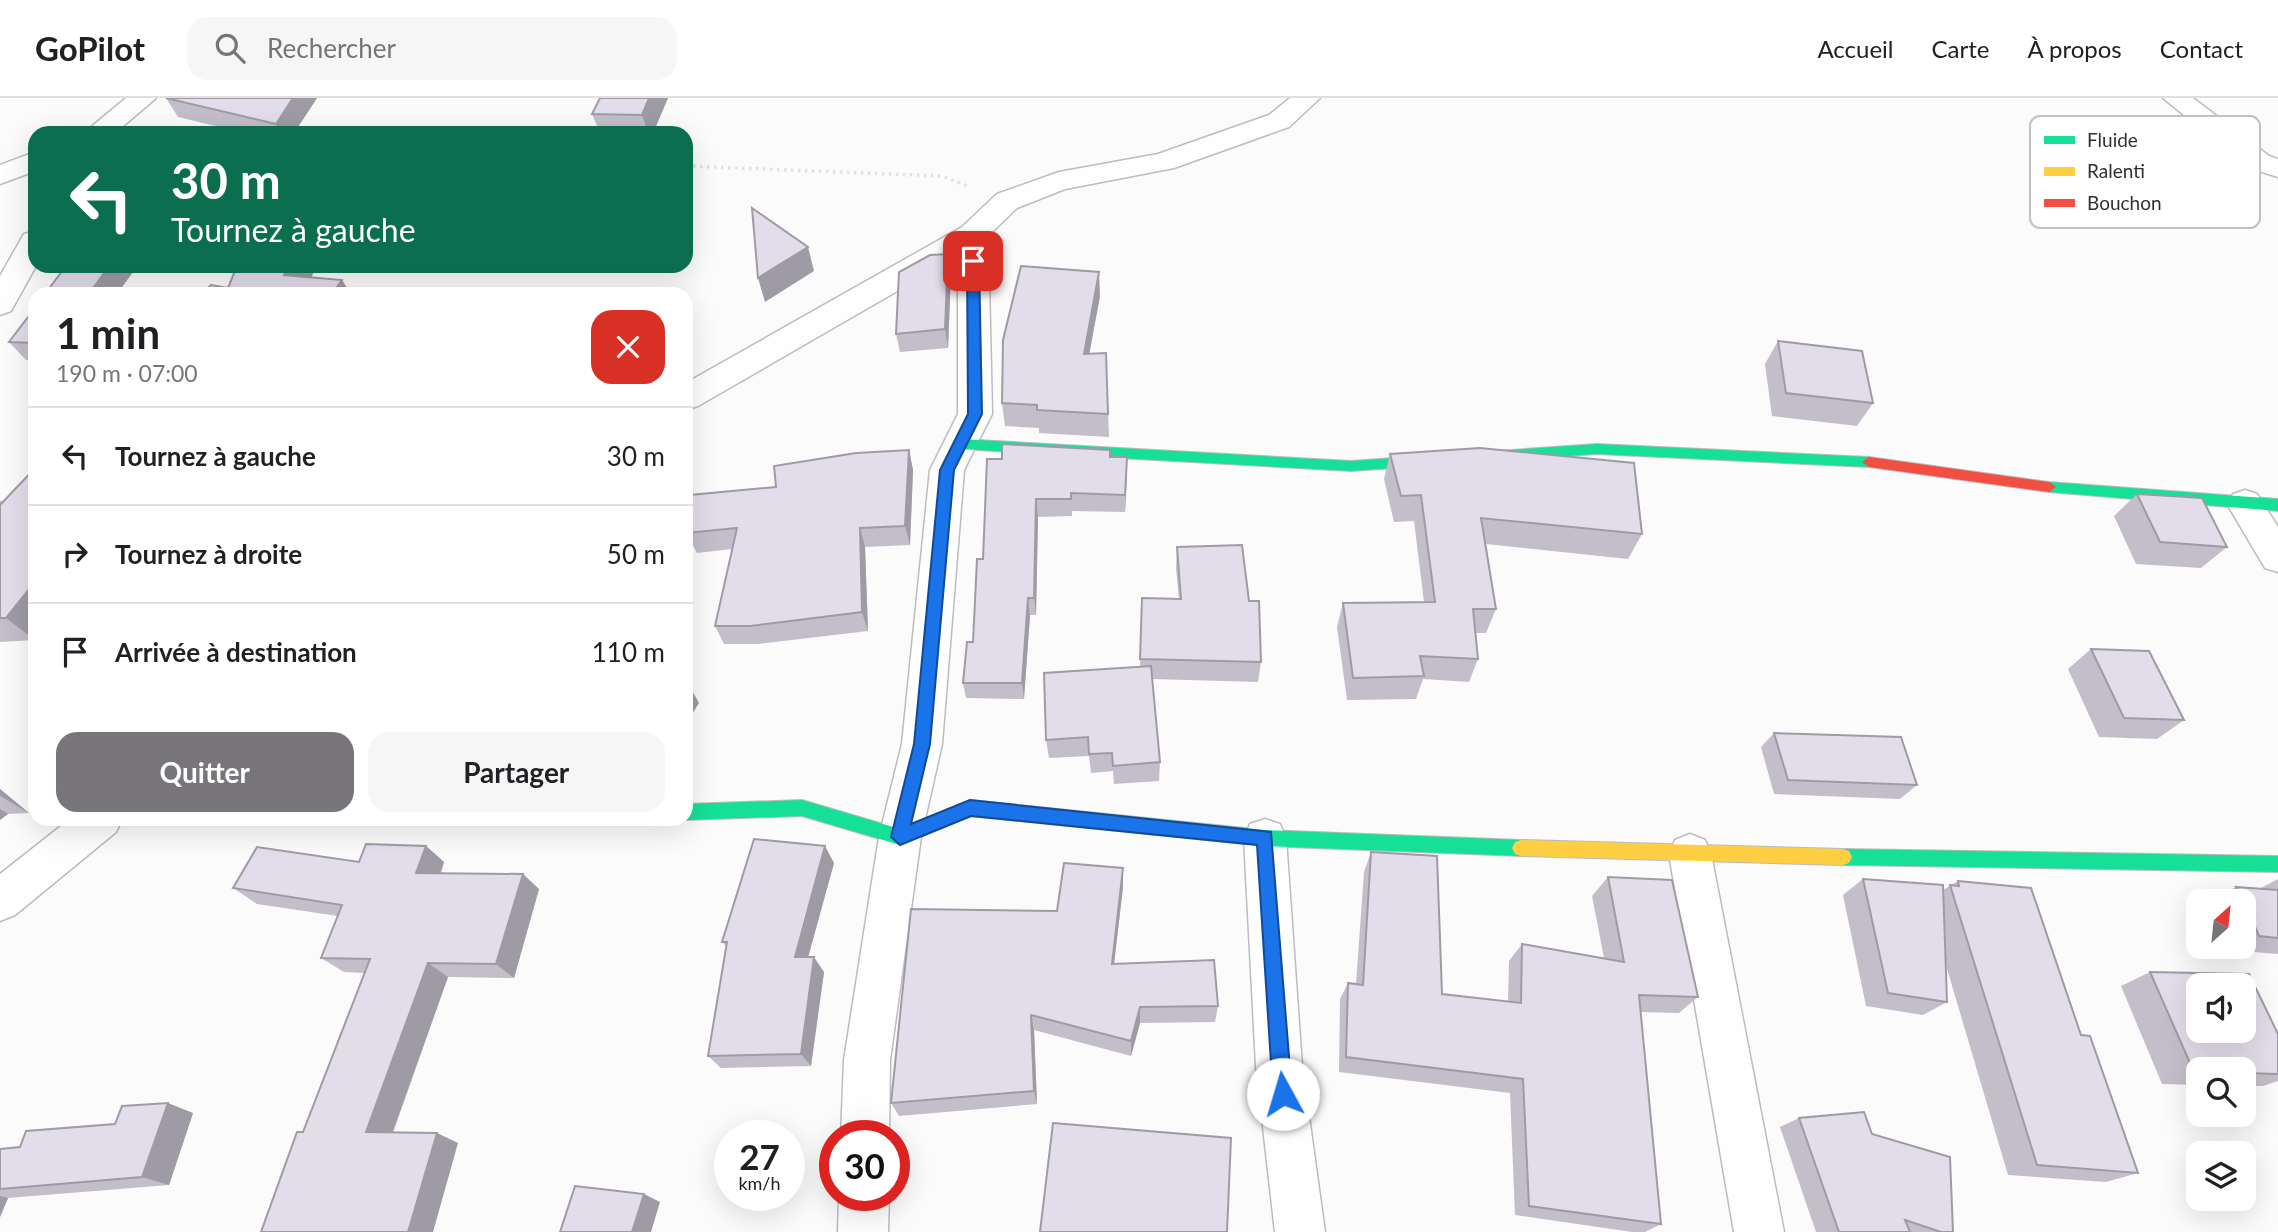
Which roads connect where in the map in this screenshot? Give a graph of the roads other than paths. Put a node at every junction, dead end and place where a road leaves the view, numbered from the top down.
1 (143, 98) edge
2 (1307, 98) edge
3 (2176, 98) edge
4 (2199, 116) edge
5 (107, 126) edge
6 (2260, 162) edge
7 (28, 164) edge
8 (2278, 168) edge
9 (0, 175) edge
10 (973, 234) junction
11 (28, 254) edge
12 (0, 304) edge
13 (693, 394) edge
14 (960, 444) junction
15 (2261, 504) edge
16 (2278, 558) edge
17 (693, 812) edge
18 (92, 826) edge
19 (900, 837) junction
20 (1265, 838) junction
21 (1690, 854) junction
22 (2278, 864) edge
23 (0, 901) edge
24 (865, 1120) edge
25 (864, 1211) edge
26 (863, 1232) edge
27 (1300, 1232) edge
28 (1759, 1232) edge

1 - 5 street
2 - 10 street
3 - 4 street
6 - 8 street
7 - 9 street
10 - 13 street
10 - 14 street
11 - 12 street
14 - 15 street
14 - 19 street
15 - 16 street
17 - 19 street
18 - 23 street
19 - 20 street
19 - 24 street
20 - 21 street
20 - 27 street
21 - 22 street
21 - 28 street
25 - 26 street

